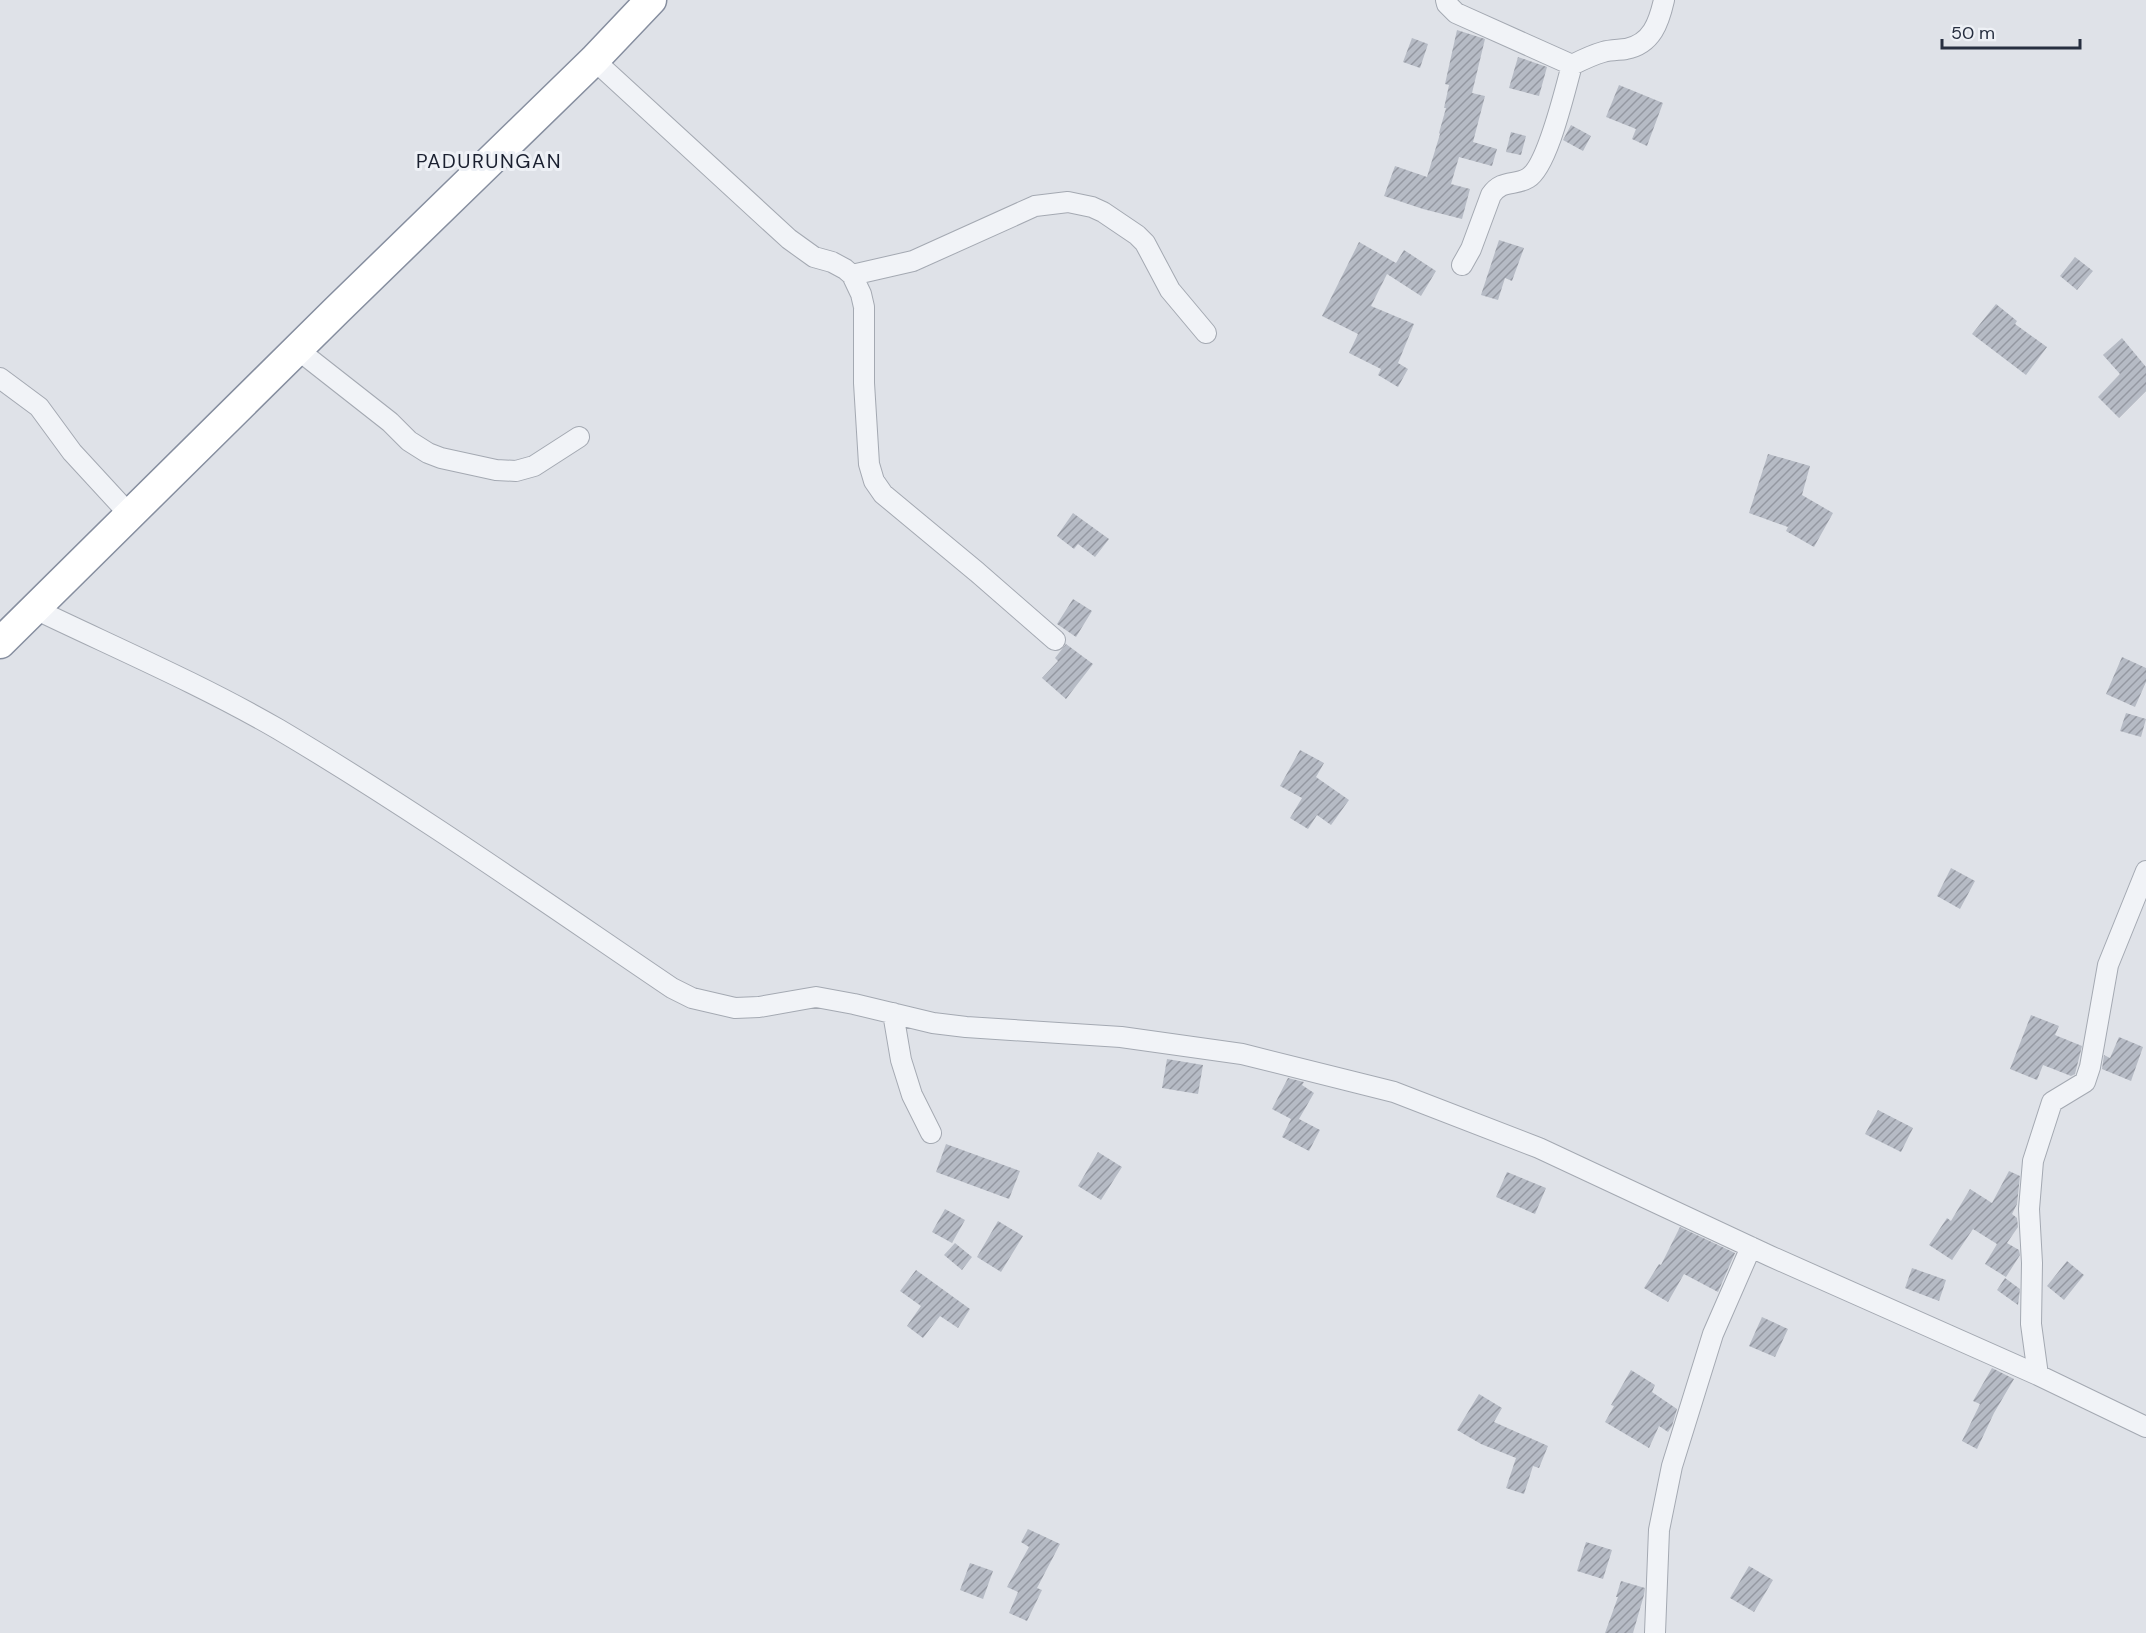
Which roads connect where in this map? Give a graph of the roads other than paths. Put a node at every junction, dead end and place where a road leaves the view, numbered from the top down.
1 (651, 0) edge
2 (1446, 0) edge
3 (1664, 0) edge
4 (594, 60) junction
5 (1572, 65) junction
6 (1462, 264) dead end
7 (852, 275) junction
8 (1206, 333) dead end
9 (297, 349) junction
10 (0, 378) edge
11 (579, 437) dead end
12 (130, 515) junction
13 (35, 609) junction
14 (1054, 640) dead end
15 (0, 643) edge
16 (2146, 871) edge
17 (892, 1013) junction
18 (931, 1133) dead end
19 (1751, 1247) junction
20 (2038, 1375) junction
21 (2146, 1427) edge
22 (1655, 1633) edge

1 - 4 highway
2 - 5 street
3 - 5 street
4 - 7 street
4 - 9 highway
5 - 6 street
7 - 8 street
7 - 14 street
9 - 11 street
9 - 12 highway
10 - 12 street
12 - 13 highway
13 - 15 highway
13 - 17 street
16 - 20 street
17 - 18 street
17 - 19 street
19 - 20 street
19 - 22 street
20 - 21 street

